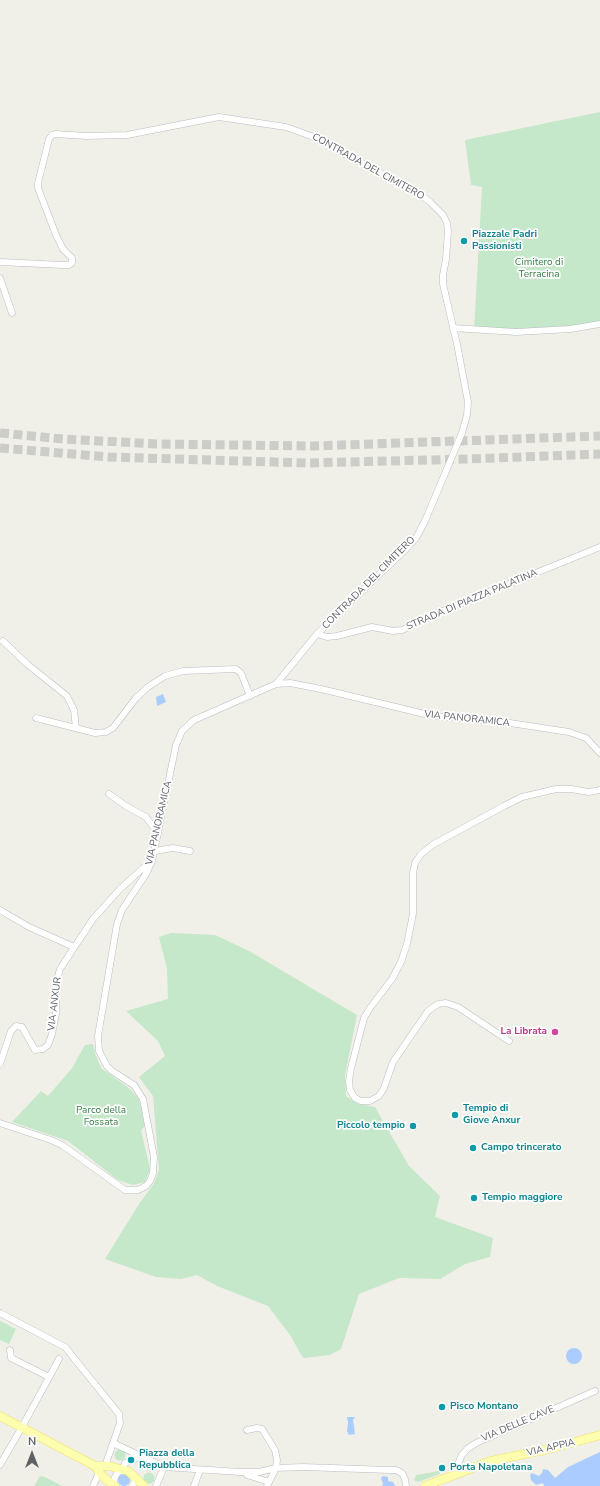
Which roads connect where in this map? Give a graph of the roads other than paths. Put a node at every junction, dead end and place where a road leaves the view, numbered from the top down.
1 (0, 262) edge
2 (0, 278) edge
3 (12, 313) dead end
4 (600, 324) edge
5 (453, 328) junction
6 (600, 546) edge
7 (318, 634) junction
8 (3, 641) dead end
9 (276, 684) junction
10 (250, 696) junction
11 (36, 718) dead end
12 (76, 728) junction
13 (600, 753) edge
14 (600, 790) edge
15 (109, 794) dead end
16 (158, 833) junction
17 (155, 850) junction
18 (190, 851) dead end
19 (153, 859) junction
20 (0, 910) edge
21 (74, 947) junction
22 (509, 1041) dead end
23 (0, 1064) edge
24 (0, 1123) edge
25 (0, 1313) edge
26 (10, 1350) dead end
27 (58, 1359) dead end
28 (49, 1377) junction
29 (595, 1391) dead end
30 (1, 1419) edge
31 (22, 1427) junction
32 (247, 1430) dead end
33 (600, 1435) edge
34 (113, 1442) junction
35 (142, 1456) junction
36 (0, 1465) edge
37 (105, 1466) junction
38 (164, 1467) junction
39 (276, 1468) junction
40 (97, 1469) junction
41 (123, 1470) junction
42 (200, 1470) junction
43 (234, 1472) junction
44 (133, 1474) junction
45 (456, 1474) junction
46 (268, 1484) edge
47 (93, 1486) edge
48 (116, 1486) edge
49 (132, 1486) edge
50 (144, 1486) edge
51 (156, 1486) edge
52 (194, 1486) edge
53 (406, 1486) edge
54 (425, 1486) edge

1 - 5 street, CONTRADA DEL CIMITERO
2 - 3 street
4 - 5 street
5 - 7 street, CONTRADA DEL CIMITERO
6 - 7 street, STRADA DI PIAZZA PALATINA
7 - 9 street, CONTRADA DEL CIMITERO
8 - 12 street
9 - 10 street, VIA PANORAMICA
9 - 13 street, VIA PANORAMICA
10 - 12 street
10 - 16 street, VIA PANORAMICA
11 - 12 street
14 - 22 street
15 - 16 street
16 - 17 street, VIA PANORAMICA
17 - 18 street
17 - 19 street, VIA PANORAMICA
19 - 21 street, VIA ANXUR
19 - 24 street, VIA PANORAMICA
20 - 21 street
21 - 23 street, VIA ANXUR
25 - 34 street
26 - 28 street
27 - 28 street
28 - 31 street
29 - 45 street, VIA DELLE CAVE
30 - 31 main road
31 - 36 street
31 - 40 main road
32 - 39 street
33 - 45 main road, VIA APPIA
34 - 35 street
34 - 37 street
35 - 38 street
35 - 41 street
37 - 40 main road
37 - 41 main road
38 - 42 street
38 - 51 street
39 - 43 street
39 - 46 street
39 - 53 street
40 - 47 street
40 - 48 main road
41 - 44 main road
41 - 48 street
42 - 43 street
42 - 52 street
43 - 46 street
44 - 49 street
44 - 50 main road
45 - 54 main road, VIA APPIA

